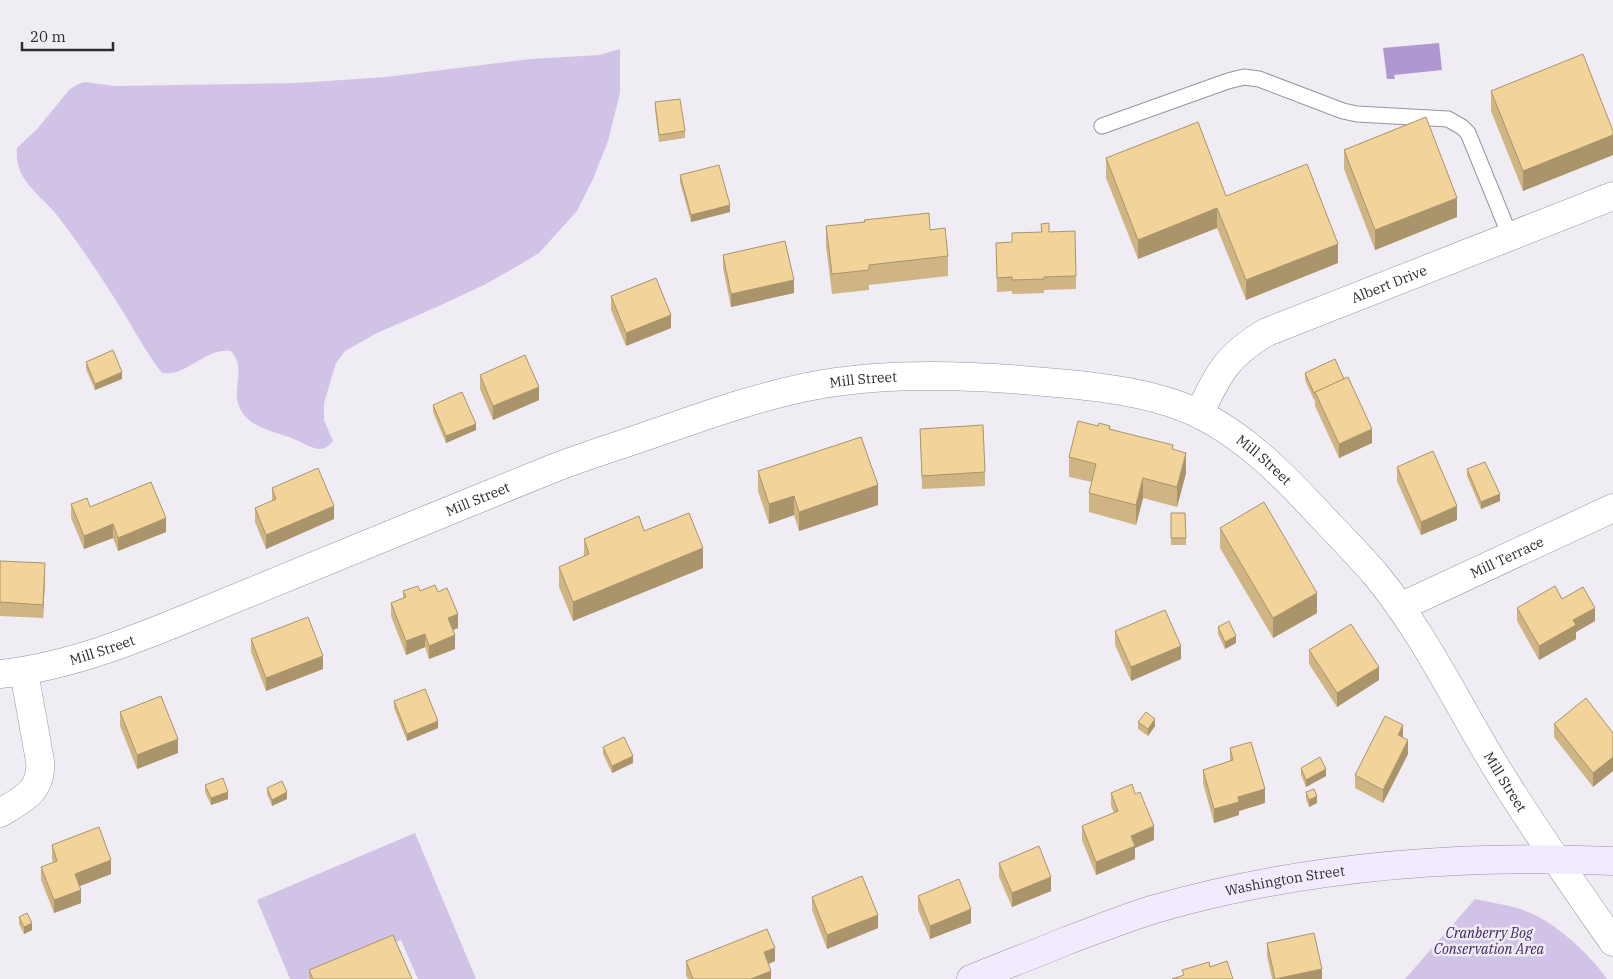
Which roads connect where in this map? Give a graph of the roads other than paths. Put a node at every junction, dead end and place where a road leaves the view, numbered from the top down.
1 (1102, 126) dead end
2 (1613, 196) edge
3 (1510, 236) junction
4 (1199, 414) junction
5 (1613, 508) edge
6 (1400, 607) junction
7 (12, 673) edge
8 (0, 813) edge
9 (1554, 858) junction
10 (1613, 860) edge
11 (1613, 942) edge
12 (985, 976) edge

1 - 3 lane
2 - 3 street, Albert Drive
3 - 4 street, Albert Drive
4 - 6 street, Mill Street
4 - 7 street, Mill Street
5 - 6 street, Mill Terrace
6 - 9 street, Mill Street
7 - 8 street
9 - 10 main road, Washington Street
9 - 11 street, Mill Street
9 - 12 main road, Washington Street

